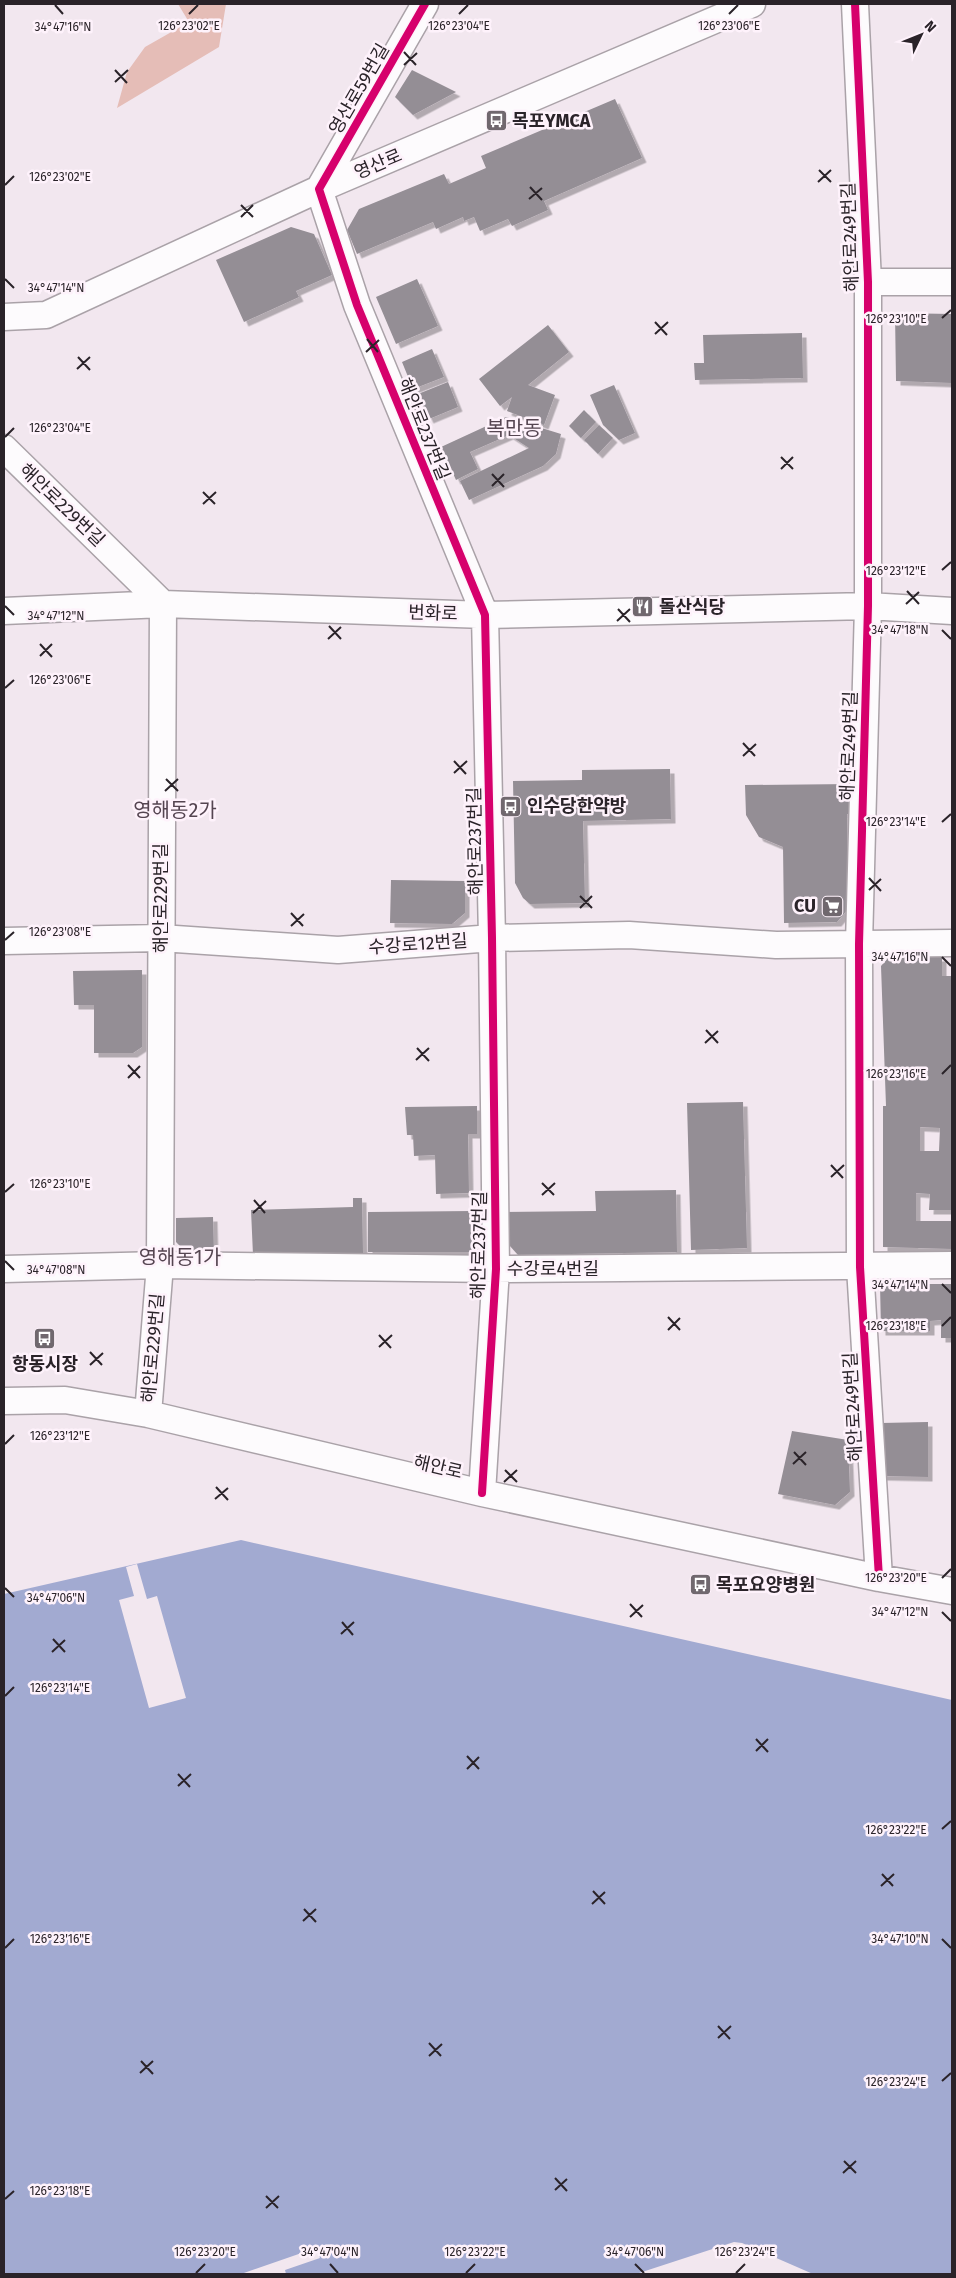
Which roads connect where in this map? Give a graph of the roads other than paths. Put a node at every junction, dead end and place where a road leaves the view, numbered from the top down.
1 (425, 4) edge
2 (752, 4) edge
3 (855, 4) edge
4 (319, 189) junction
5 (868, 282) junction
6 (952, 282) edge
7 (4, 317) edge
8 (4, 448) edge
9 (163, 604) junction
10 (868, 606) junction
11 (4, 611) edge
12 (952, 611) edge
13 (484, 615) junction
14 (161, 938) junction
15 (492, 938) junction
16 (4, 941) edge
17 (952, 943) edge
18 (859, 944) junction
19 (160, 1265) junction
20 (952, 1265) edge
21 (860, 1266) junction
22 (4, 1269) edge
23 (496, 1269) junction
24 (4, 1401) edge
25 (148, 1414) junction
26 (482, 1493) junction
27 (879, 1578) junction
28 (952, 1591) edge

1 - 4 street, 영산로59번길
2 - 4 street, 영산로
3 - 5 street, 해안로249번길
4 - 7 street, 영산로
4 - 13 street, 해안로237번길
5 - 6 street
5 - 10 street, 해안로249번길
8 - 9 street, 해안로229번길
9 - 11 street, 번화로
9 - 13 street, 번화로
9 - 14 street, 해안로229번길
10 - 12 street, 번화로
10 - 13 street, 번화로
10 - 18 street, 해안로249번길
13 - 15 street, 해안로237번길
14 - 15 street, 수강로12번길
14 - 16 street, 수강로12번길
14 - 19 street, 해안로229번길
15 - 18 street, 수강로12번길
15 - 23 street, 해안로237번길
17 - 18 street, 수강로12번길
18 - 21 street, 해안로249번길
19 - 22 street, 수강로4번길
19 - 23 street, 수강로4번길
19 - 25 street, 해안로229번길
20 - 21 street, 수강로4번길
21 - 23 street, 수강로4번길
21 - 27 street, 해안로249번길
23 - 26 street, 해안로237번길
24 - 25 street, 해안로
25 - 26 street, 해안로
26 - 27 street, 해안로
27 - 28 street, 해안로

